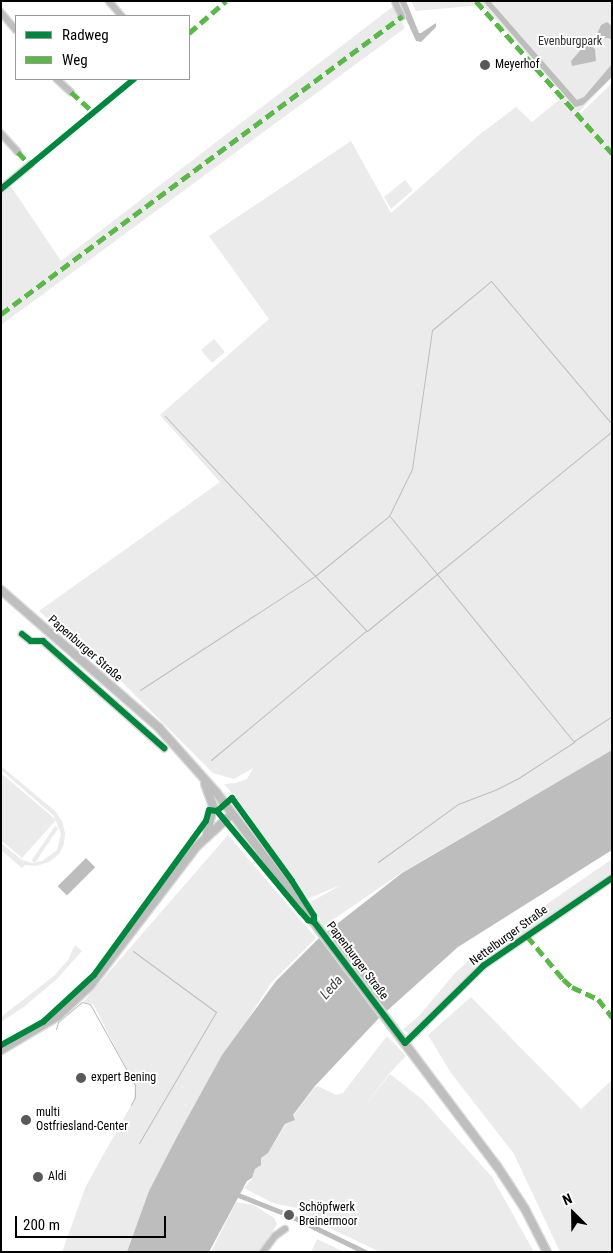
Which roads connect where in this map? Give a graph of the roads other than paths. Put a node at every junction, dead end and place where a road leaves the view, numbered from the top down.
1 (109, 1) edge
2 (395, 1) edge
3 (1, 12) edge
4 (121, 15) edge
5 (402, 16) dead end
6 (15, 29) edge
7 (58, 80) edge
8 (71, 92) dead end
9 (2, 134) edge
10 (18, 152) dead end
11 (30, 165) dead end
12 (1, 189) edge
13 (1, 590) edge
14 (22, 634) dead end
15 (164, 748) dead end
16 (202, 776) junction
17 (232, 814) junction
18 (206, 837) junction
19 (612, 878) edge
20 (405, 1043) junction
21 (1, 1050) edge
22 (285, 1229) dead end
23 (263, 1252) edge
24 (547, 1252) edge

1 - 4 street
2 - 5 street
3 - 6 street
7 - 8 street
9 - 10 street
11 - 12 street
13 - 16 main road, Papenburger Straße
14 - 15 street
16 - 17 main road, Papenburger Straße
16 - 18 main road
17 - 18 main road
17 - 20 main road, Papenburger Straße
18 - 21 main road
19 - 20 street, Nettelburger Straße
20 - 24 main road, Papenburger Straße
22 - 23 street

